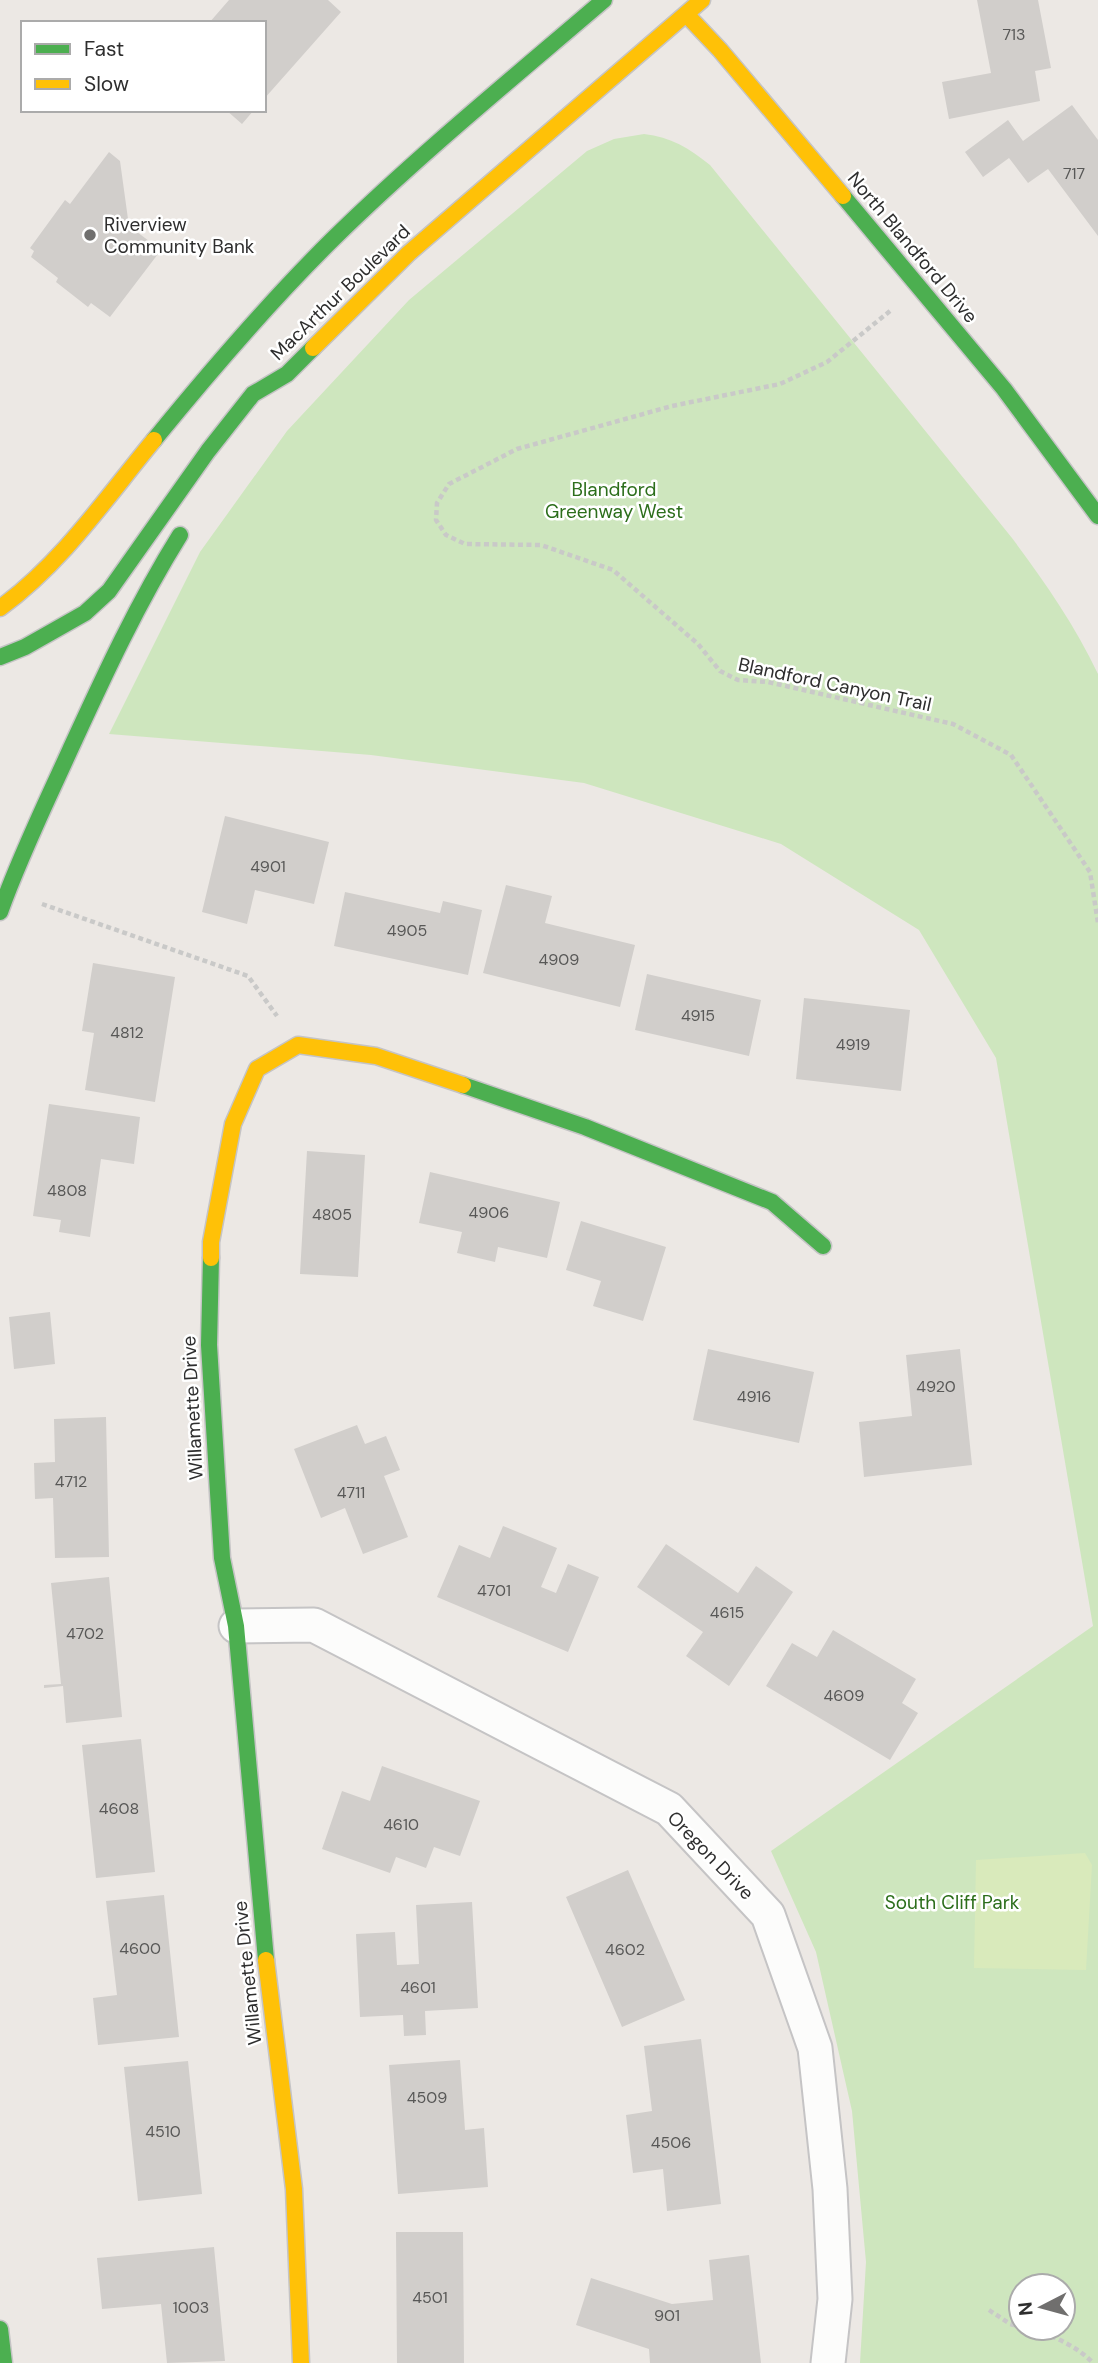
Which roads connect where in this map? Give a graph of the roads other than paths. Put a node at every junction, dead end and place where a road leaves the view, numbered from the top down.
1 (604, 0) edge
2 (702, 0) edge
3 (686, 14) junction
4 (287, 374) junction
5 (277, 399) dead end
6 (1098, 516) edge
7 (190, 520) dead end
8 (0, 608) edge
9 (0, 657) edge
10 (0, 912) edge
11 (823, 1246) dead end
12 (236, 1626) junction
13 (0, 2329) edge
14 (4, 2363) edge
15 (302, 2363) edge
16 (828, 2363) edge

1 - 8 street, MacArthur Boulevard
2 - 3 street, MacArthur Boulevard
3 - 4 street, MacArthur Boulevard
3 - 6 street, North Blandford Drive
4 - 5 street
4 - 9 street, MacArthur Boulevard
7 - 10 street
11 - 12 street, Willamette Drive
12 - 15 street, Willamette Drive
12 - 16 street, Oregon Drive
13 - 14 street

